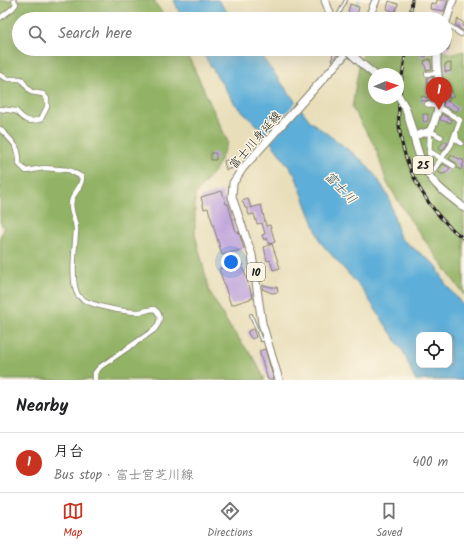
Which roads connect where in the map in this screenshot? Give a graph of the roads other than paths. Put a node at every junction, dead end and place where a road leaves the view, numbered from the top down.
1 (14, 0) edge
2 (346, 0) edge
3 (376, 0) edge
4 (453, 0) edge
5 (325, 1) edge
6 (331, 12) edge
7 (339, 12) edge
8 (371, 12) edge
9 (449, 12) edge
10 (0, 18) edge
11 (452, 28) edge
12 (461, 34) dead end
13 (344, 56) edge
14 (352, 56) edge
15 (436, 56) edge
16 (368, 69) edge
17 (437, 73) junction
18 (427, 74) dead end
19 (0, 75) edge
20 (403, 104) edge
21 (427, 104) dead end
22 (438, 107) junction
23 (0, 109) edge
24 (462, 119) edge
25 (0, 129) edge
26 (430, 131) junction
27 (456, 131) junction
28 (414, 136) junction
29 (441, 137) dead end
30 (461, 143) dead end
31 (428, 151) junction
32 (442, 158) junction
33 (454, 166) dead end
34 (464, 208) edge
35 (252, 315) dead end
36 (266, 339) junction
37 (95, 380) edge
38 (279, 380) edge

1 - 10 street
2 - 7 lane
3 - 8 main road
4 - 9 main road
5 - 6 main road
11 - 12 street
13 - 36 main road, 富士川身延線 / 10
14 - 16 main road, bridge
15 - 17 main road
17 - 18 street
17 - 22 main road
19 - 23 street
20 - 28 main road, 25, bridge
21 - 22 street
22 - 24 street
22 - 26 main road
24 - 27 street
25 - 37 street
26 - 28 main road
26 - 29 street
26 - 31 street
27 - 30 street
27 - 32 street
28 - 34 main road, 25
31 - 32 street
31 - 32 street
32 - 33 street
35 - 36 lane
36 - 38 main road, 富士川身延線 / 10

